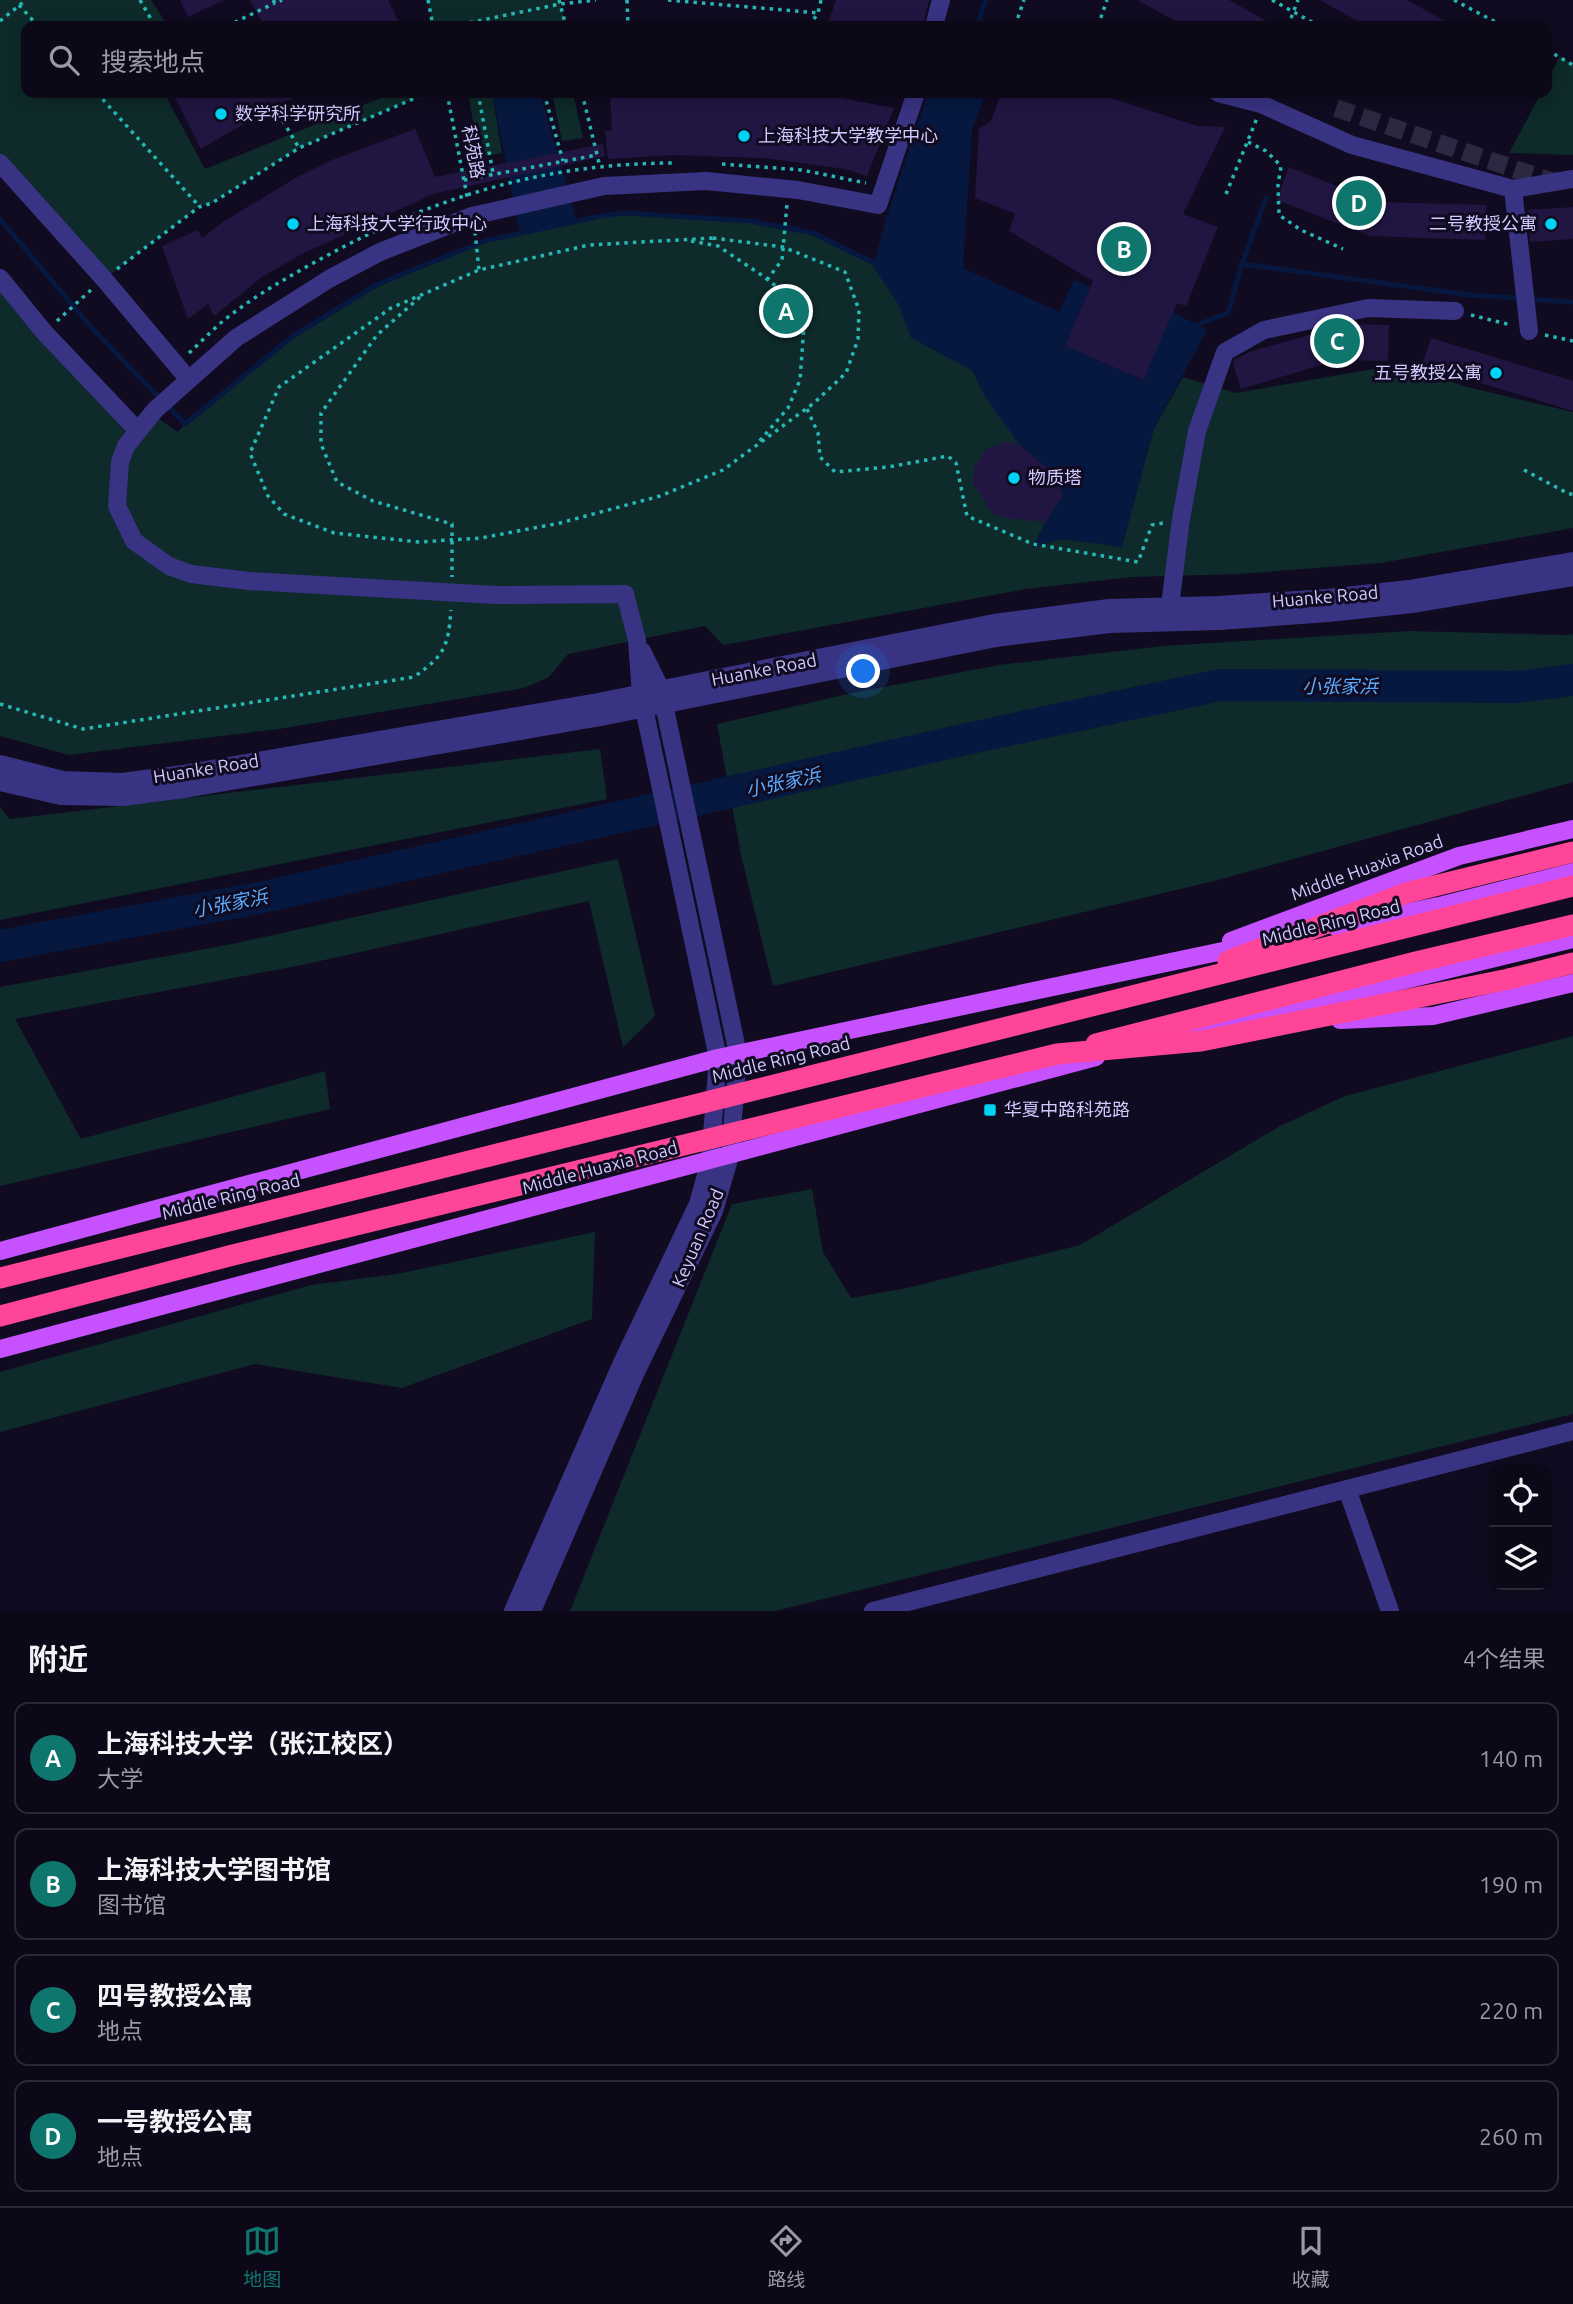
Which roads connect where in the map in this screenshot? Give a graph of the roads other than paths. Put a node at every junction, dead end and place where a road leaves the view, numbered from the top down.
1 (941, 0) edge
2 (935, 21) edge
3 (914, 98) edge
4 (1238, 98) edge
5 (0, 163) edge
6 (1573, 179) edge
7 (1513, 189) junction
8 (0, 278) edge
9 (1455, 311) dead end
10 (1529, 331) dead end
11 (189, 380) junction
12 (138, 432) junction
13 (1573, 561) edge
14 (1573, 577) edge
15 (1170, 607) junction
16 (637, 640) junction
17 (663, 698) junction
18 (642, 702) junction
19 (0, 764) edge
20 (0, 782) edge
21 (1573, 829) edge
22 (1573, 852) edge
23 (1573, 872) edge
24 (1573, 886) edge
25 (1573, 925) edge
26 (1573, 939) edge
27 (1179, 960) junction
28 (1573, 963) edge
29 (1573, 983) edge
30 (1133, 997) junction
31 (1211, 1026) junction
32 (738, 1054) junction
33 (1057, 1054) junction
34 (718, 1058) junction
35 (730, 1156) junction
36 (710, 1161) junction
37 (0, 1251) edge
38 (0, 1278) edge
39 (0, 1316) edge
40 (0, 1349) edge
41 (1573, 1431) edge
42 (1347, 1489) junction
43 (513, 1611) edge
44 (531, 1611) edge
45 (873, 1611) edge
46 (1390, 1611) edge

1 - 2 street
3 - 11 street
4 - 7 street
5 - 11 street
6 - 7 street
7 - 10 street
8 - 12 street
9 - 15 street
11 - 12 street
12 - 16 street
13 - 15 street, Huanke Road
14 - 17 street, Huanke Road
15 - 17 street, Huanke Road
16 - 17 street, Keyuan Road
16 - 18 street, Keyuan Road
17 - 18 street, Huanke Road
17 - 32 street, Keyuan Road
18 - 19 street, Huanke Road
18 - 20 street, Huanke Road
18 - 34 street, Keyuan Road
21 - 27 main road, Middle Huaxia Road
22 - 30 highway, bridge
23 - 27 main road, Middle Huaxia Road
24 - 30 highway, Middle Ring Road, bridge
25 - 33 highway, bridge
26 - 31 main road, Middle Huaxia Road
27 - 32 main road, Middle Huaxia Road
28 - 33 highway, bridge
29 - 31 main road, Middle Huaxia Road
30 - 38 highway, Middle Ring Road, bridge
31 - 35 main road, Middle Huaxia Road
32 - 34 main road, Middle Huaxia Road
32 - 35 street, Keyuan Road
33 - 39 highway, bridge
34 - 36 street, Keyuan Road
34 - 37 main road, Middle Huaxia Road
35 - 36 main road, Middle Huaxia Road
35 - 44 street, Keyuan Road
36 - 40 main road, Middle Huaxia Road
36 - 43 street, Keyuan Road
41 - 42 street
42 - 45 street
42 - 46 street

